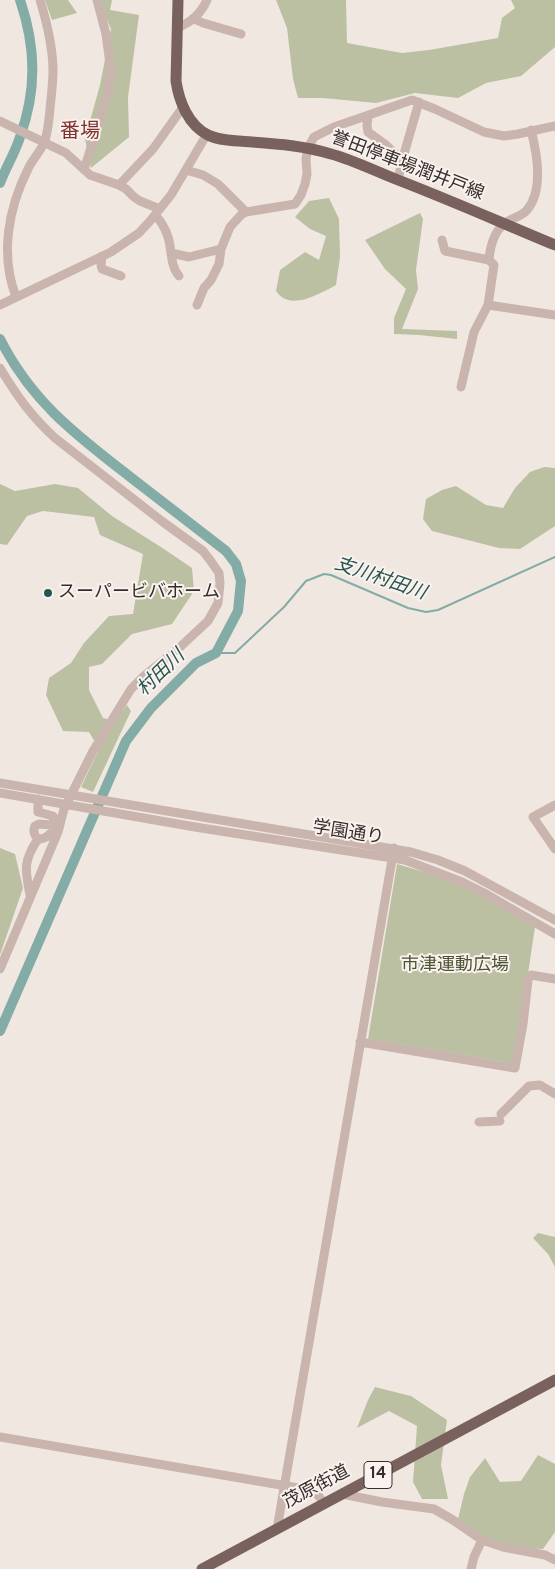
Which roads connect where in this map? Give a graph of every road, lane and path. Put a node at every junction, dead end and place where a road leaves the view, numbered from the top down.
1 (40, 0) edge
2 (97, 0) edge
3 (178, 0) edge
4 (207, 0) edge
5 (194, 19) junction
6 (177, 28) junction
7 (241, 34) dead end
8 (419, 102) junction
9 (183, 107) junction
10 (368, 115) junction
11 (3, 123) edge
12 (555, 126) edge
13 (531, 130) junction
14 (207, 134) junction
15 (44, 142) junction
16 (308, 148) junction
17 (402, 161) junction
18 (84, 170) junction
19 (186, 170) junction
20 (398, 180) junction
21 (119, 185) junction
22 (158, 212) junction
23 (246, 212) junction
24 (504, 224) junction
25 (442, 240) dead end
26 (555, 244) edge
27 (221, 249) junction
28 (171, 253) junction
29 (102, 256) junction
30 (489, 260) junction
31 (121, 276) dead end
32 (180, 276) dead end
33 (16, 297) junction
34 (0, 305) edge
35 (197, 305) dead end
36 (488, 305) junction
37 (555, 315) edge
38 (0, 368) edge
39 (461, 387) dead end
40 (0, 783) edge
41 (0, 792) edge
42 (62, 798) junction
43 (38, 799) junction
44 (555, 805) edge
45 (58, 832) junction
46 (38, 839) junction
47 (394, 848) junction
48 (555, 849) edge
49 (392, 858) junction
50 (30, 896) junction
51 (555, 920) edge
52 (555, 933) edge
53 (0, 968) edge
54 (555, 979) edge
55 (360, 1042) junction
56 (555, 1094) edge
57 (479, 1122) dead end
58 (555, 1380) edge
59 (0, 1437) edge
60 (285, 1485) junction
61 (342, 1494) junction
62 (324, 1504) junction
63 (277, 1529) junction
64 (482, 1540) junction
65 (555, 1560) edge
66 (202, 1569) edge
67 (471, 1569) edge

1 - 15 street
2 - 18 street
3 - 6 main road
4 - 5 street
5 - 6 street
5 - 7 street
6 - 9 main road
8 - 10 street
8 - 13 street
8 - 17 street
9 - 14 main road
9 - 21 street
10 - 16 street
10 - 17 street
11 - 15 street
12 - 13 street
13 - 24 street
14 - 16 main road, 誉田停車場潤井戸線
14 - 19 street
15 - 18 street
15 - 33 street
16 - 20 main road, 誉田停車場潤井戸線
16 - 23 street
17 - 20 street
18 - 21 street
19 - 22 street
19 - 23 street
20 - 24 main road, 誉田停車場潤井戸線
21 - 22 street
22 - 28 street
22 - 29 street
23 - 27 street
24 - 26 main road, 誉田停車場潤井戸線
24 - 30 street
25 - 30 street
27 - 28 street
27 - 35 street
28 - 32 street
29 - 31 street
29 - 33 street
30 - 36 street
33 - 34 street
36 - 37 street
36 - 39 street
38 - 45 street
40 - 42 street
41 - 43 street
42 - 43 street
42 - 47 street
42 - 49 street, 学園通り
43 - 46 street
44 - 48 street
45 - 46 street
45 - 50 street
46 - 50 street
47 - 49 street
47 - 51 street
49 - 52 street, 学園通り
49 - 55 street
50 - 53 street
54 - 55 street
55 - 60 street
56 - 57 street
58 - 61 main road, 茂原街道 / 14
59 - 60 street
60 - 62 street
60 - 63 street
61 - 62 main road, 茂原街道 / 14
61 - 64 street
62 - 63 main road, 茂原街道 / 14
63 - 66 main road, 茂原街道 / 14
64 - 65 street
64 - 67 street

